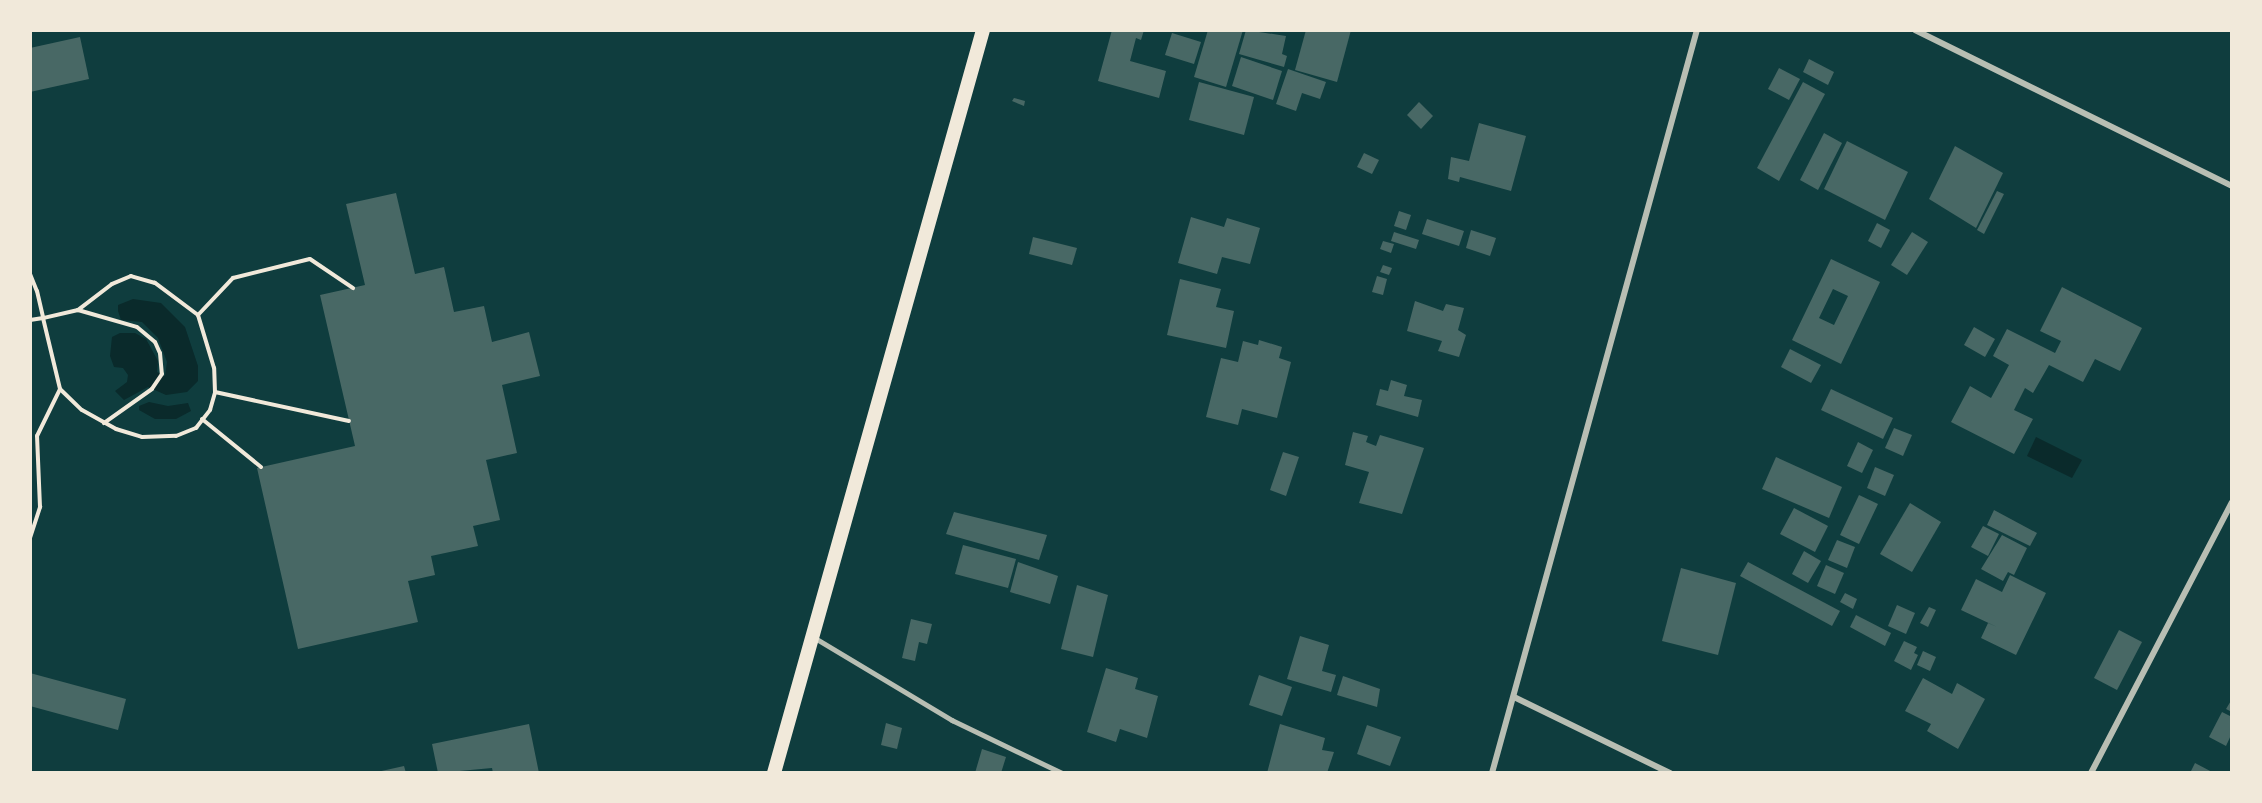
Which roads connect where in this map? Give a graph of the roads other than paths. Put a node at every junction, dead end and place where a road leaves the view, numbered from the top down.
1 (983, 30) edge
2 (1697, 30) edge
3 (1915, 30) edge
4 (2232, 186) edge
5 (2232, 502) edge
6 (813, 637) junction
7 (1514, 697) junction
8 (774, 773) edge
9 (1062, 773) edge
10 (1492, 773) edge
11 (1670, 773) edge
12 (2091, 773) edge

1 - 6 highway
2 - 7 street
3 - 4 street
5 - 12 street
6 - 8 highway
6 - 9 lane
7 - 10 street
7 - 11 street

